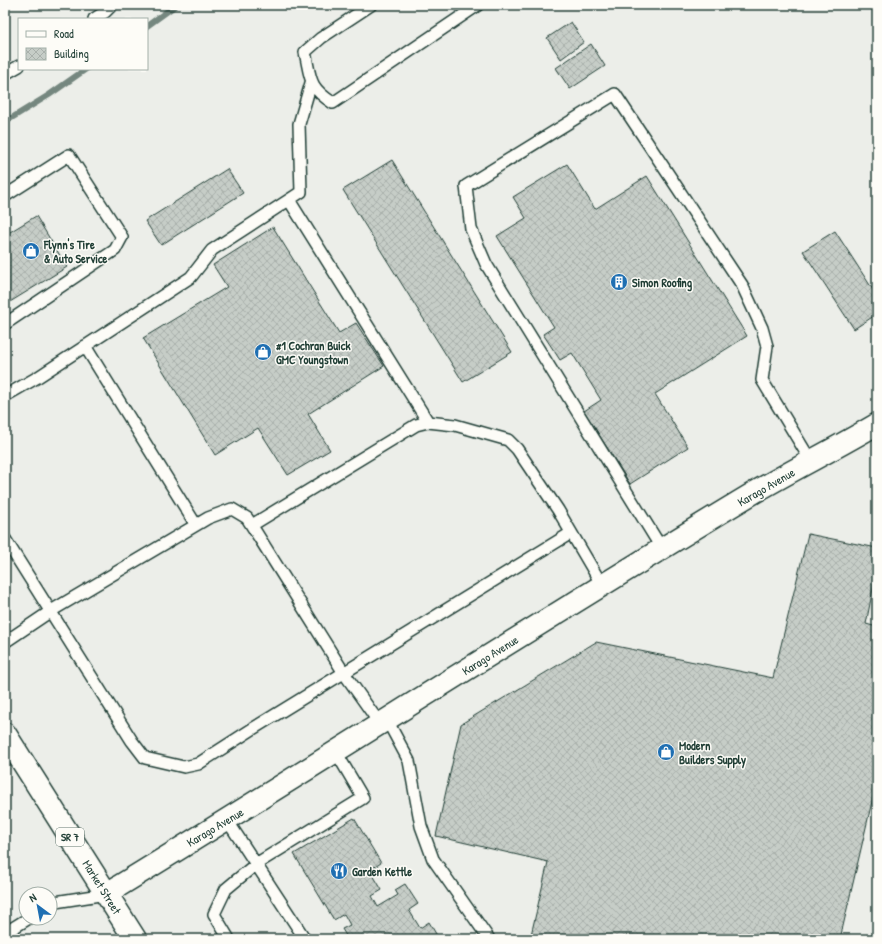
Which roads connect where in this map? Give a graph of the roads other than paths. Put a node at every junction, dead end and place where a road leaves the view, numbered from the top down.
1 (112, 5) edge
2 (371, 5) edge
3 (478, 5) edge
4 (96, 18) edge
5 (18, 67) edge
6 (5, 74) edge
7 (311, 83) junction
8 (5, 196) edge
9 (289, 200) junction
10 (5, 324) edge
11 (85, 346) junction
12 (5, 396) edge
13 (428, 422) junction
14 (877, 424) edge
15 (811, 462) junction
16 (196, 525) junction
17 (252, 525) junction
18 (571, 533) junction
19 (5, 539) edge
20 (662, 549) junction
21 (602, 585) junction
22 (51, 612) junction
23 (5, 642) edge
24 (344, 672) junction
25 (384, 722) junction
26 (5, 734) edge
27 (336, 752) junction
28 (227, 820) junction
29 (256, 864) junction
30 (106, 894) junction
31 (58, 901) edge
32 (18, 925) edge
33 (5, 933) edge
34 (135, 939) edge
35 (229, 939) edge
36 (306, 939) edge
37 (489, 939) edge

1 - 4 lane
2 - 7 lane
3 - 7 lane
5 - 6 lane
7 - 9 lane
8 - 10 lane
9 - 11 lane
9 - 13 lane
11 - 12 lane
11 - 16 lane
13 - 17 lane
13 - 18 lane
14 - 15 street, Karago Avenue
15 - 20 street, Karago Avenue
15 - 20 lane
16 - 17 lane
16 - 22 lane
17 - 24 lane
18 - 21 lane
18 - 24 lane
19 - 22 lane
20 - 21 street, Karago Avenue
21 - 25 street, Karago Avenue
22 - 23 lane
22 - 24 lane
24 - 25 lane
25 - 27 street, Karago Avenue
25 - 37 lane
26 - 30 main road, Market Street / SR 7
27 - 28 street, Karago Avenue
27 - 29 lane
28 - 29 lane
28 - 30 street, Karago Avenue
29 - 35 lane
29 - 36 lane
30 - 31 lane
30 - 34 main road, Market Street / SR 7
32 - 33 lane

